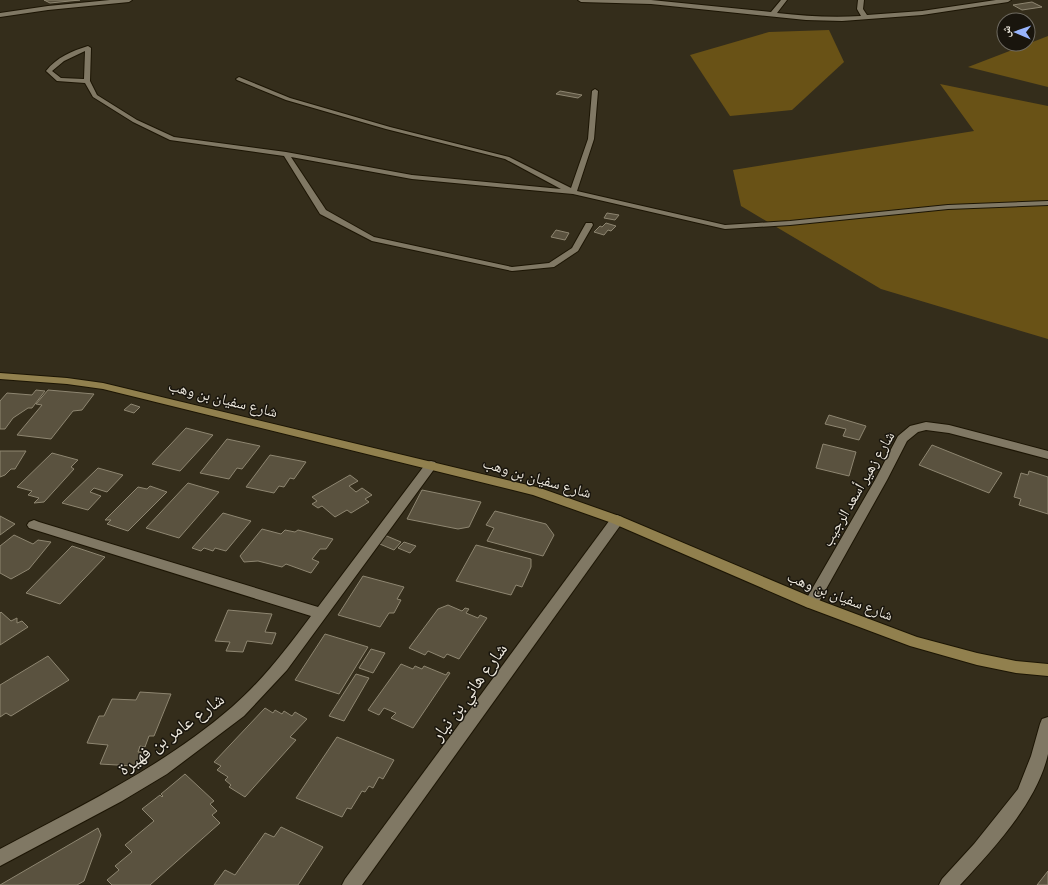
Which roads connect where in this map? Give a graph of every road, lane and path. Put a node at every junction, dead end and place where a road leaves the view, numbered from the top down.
1 (129, 0) edge
2 (581, 0) edge
3 (625, 0) edge
4 (784, 0) edge
5 (861, 0) edge
6 (1008, 0) edge
7 (773, 14) junction
8 (0, 15) edge
9 (865, 18) junction
10 (238, 79) dead end
11 (87, 81) junction
12 (595, 91) dead end
13 (286, 154) junction
14 (572, 192) junction
15 (1048, 203) edge
16 (589, 225) dead end
17 (1, 378) edge
18 (1048, 455) edge
19 (431, 465) junction
20 (617, 520) junction
21 (34, 525) dead end
22 (811, 603) junction
23 (320, 613) junction
24 (1048, 670) edge
25 (1048, 724) edge
26 (0, 858) edge
27 (351, 885) edge
28 (948, 885) edge

1 - 8 street
2 - 3 street
3 - 7 street
4 - 7 street
5 - 9 street
6 - 9 street
7 - 9 street
10 - 14 lane
11 - 11 lane
11 - 13 lane
12 - 14 lane
13 - 14 lane
13 - 16 lane
14 - 15 lane
17 - 19 street, شارع سفيان بن وهب
18 - 22 street, شارع زهير أسعد الرجيب
19 - 20 street, شارع سفيان بن وهب
19 - 23 street, شارع عامر بن فهيرة
20 - 22 street, شارع سفيان بن وهب
20 - 27 street, شارع هاني بن نيار
21 - 23 street
22 - 24 street, شارع سفيان بن وهب
23 - 26 street, شارع عامر بن فهيرة
25 - 28 street

